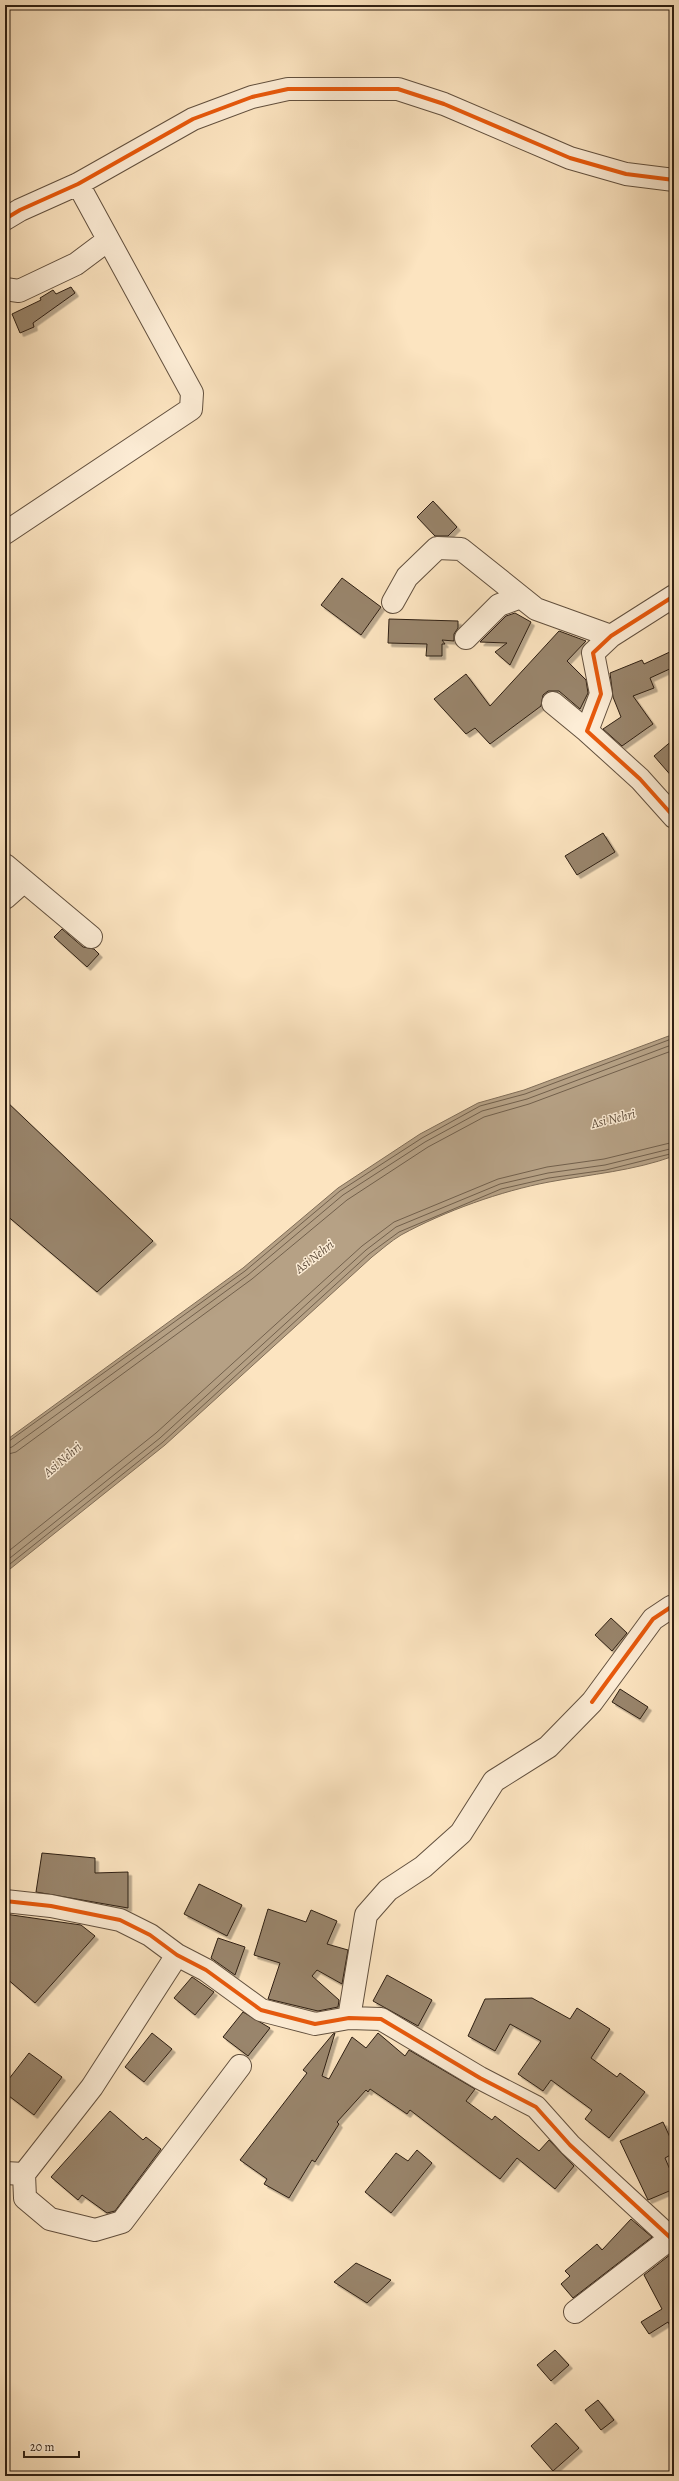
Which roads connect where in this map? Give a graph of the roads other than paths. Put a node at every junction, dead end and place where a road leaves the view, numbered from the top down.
1 (674, 180) edge
2 (78, 184) junction
3 (5, 219) edge
4 (108, 240) junction
5 (5, 289) edge
6 (5, 533) edge
7 (674, 596) edge
8 (521, 597) junction
9 (394, 602) dead end
10 (611, 636) junction
11 (466, 638) dead end
12 (553, 703) dead end
13 (587, 730) junction
14 (674, 817) edge
15 (5, 865) edge
16 (23, 882) junction
17 (5, 898) edge
18 (91, 937) dead end
19 (674, 1609) edge
20 (5, 1901) edge
21 (178, 1956) junction
22 (349, 2018) junction
23 (240, 2066) dead end
24 (14, 2174) edge
25 (672, 2239) edge
26 (574, 2312) dead end

1 - 2 street
2 - 3 street
2 - 4 street
4 - 5 street
4 - 6 street
7 - 10 street
8 - 9 street
8 - 10 street
8 - 11 street
10 - 13 street
12 - 13 street
13 - 14 street
15 - 16 street
16 - 17 street
16 - 18 street
19 - 22 street
20 - 21 street
21 - 22 street
21 - 24 street
22 - 25 street
23 - 24 street
25 - 26 street

